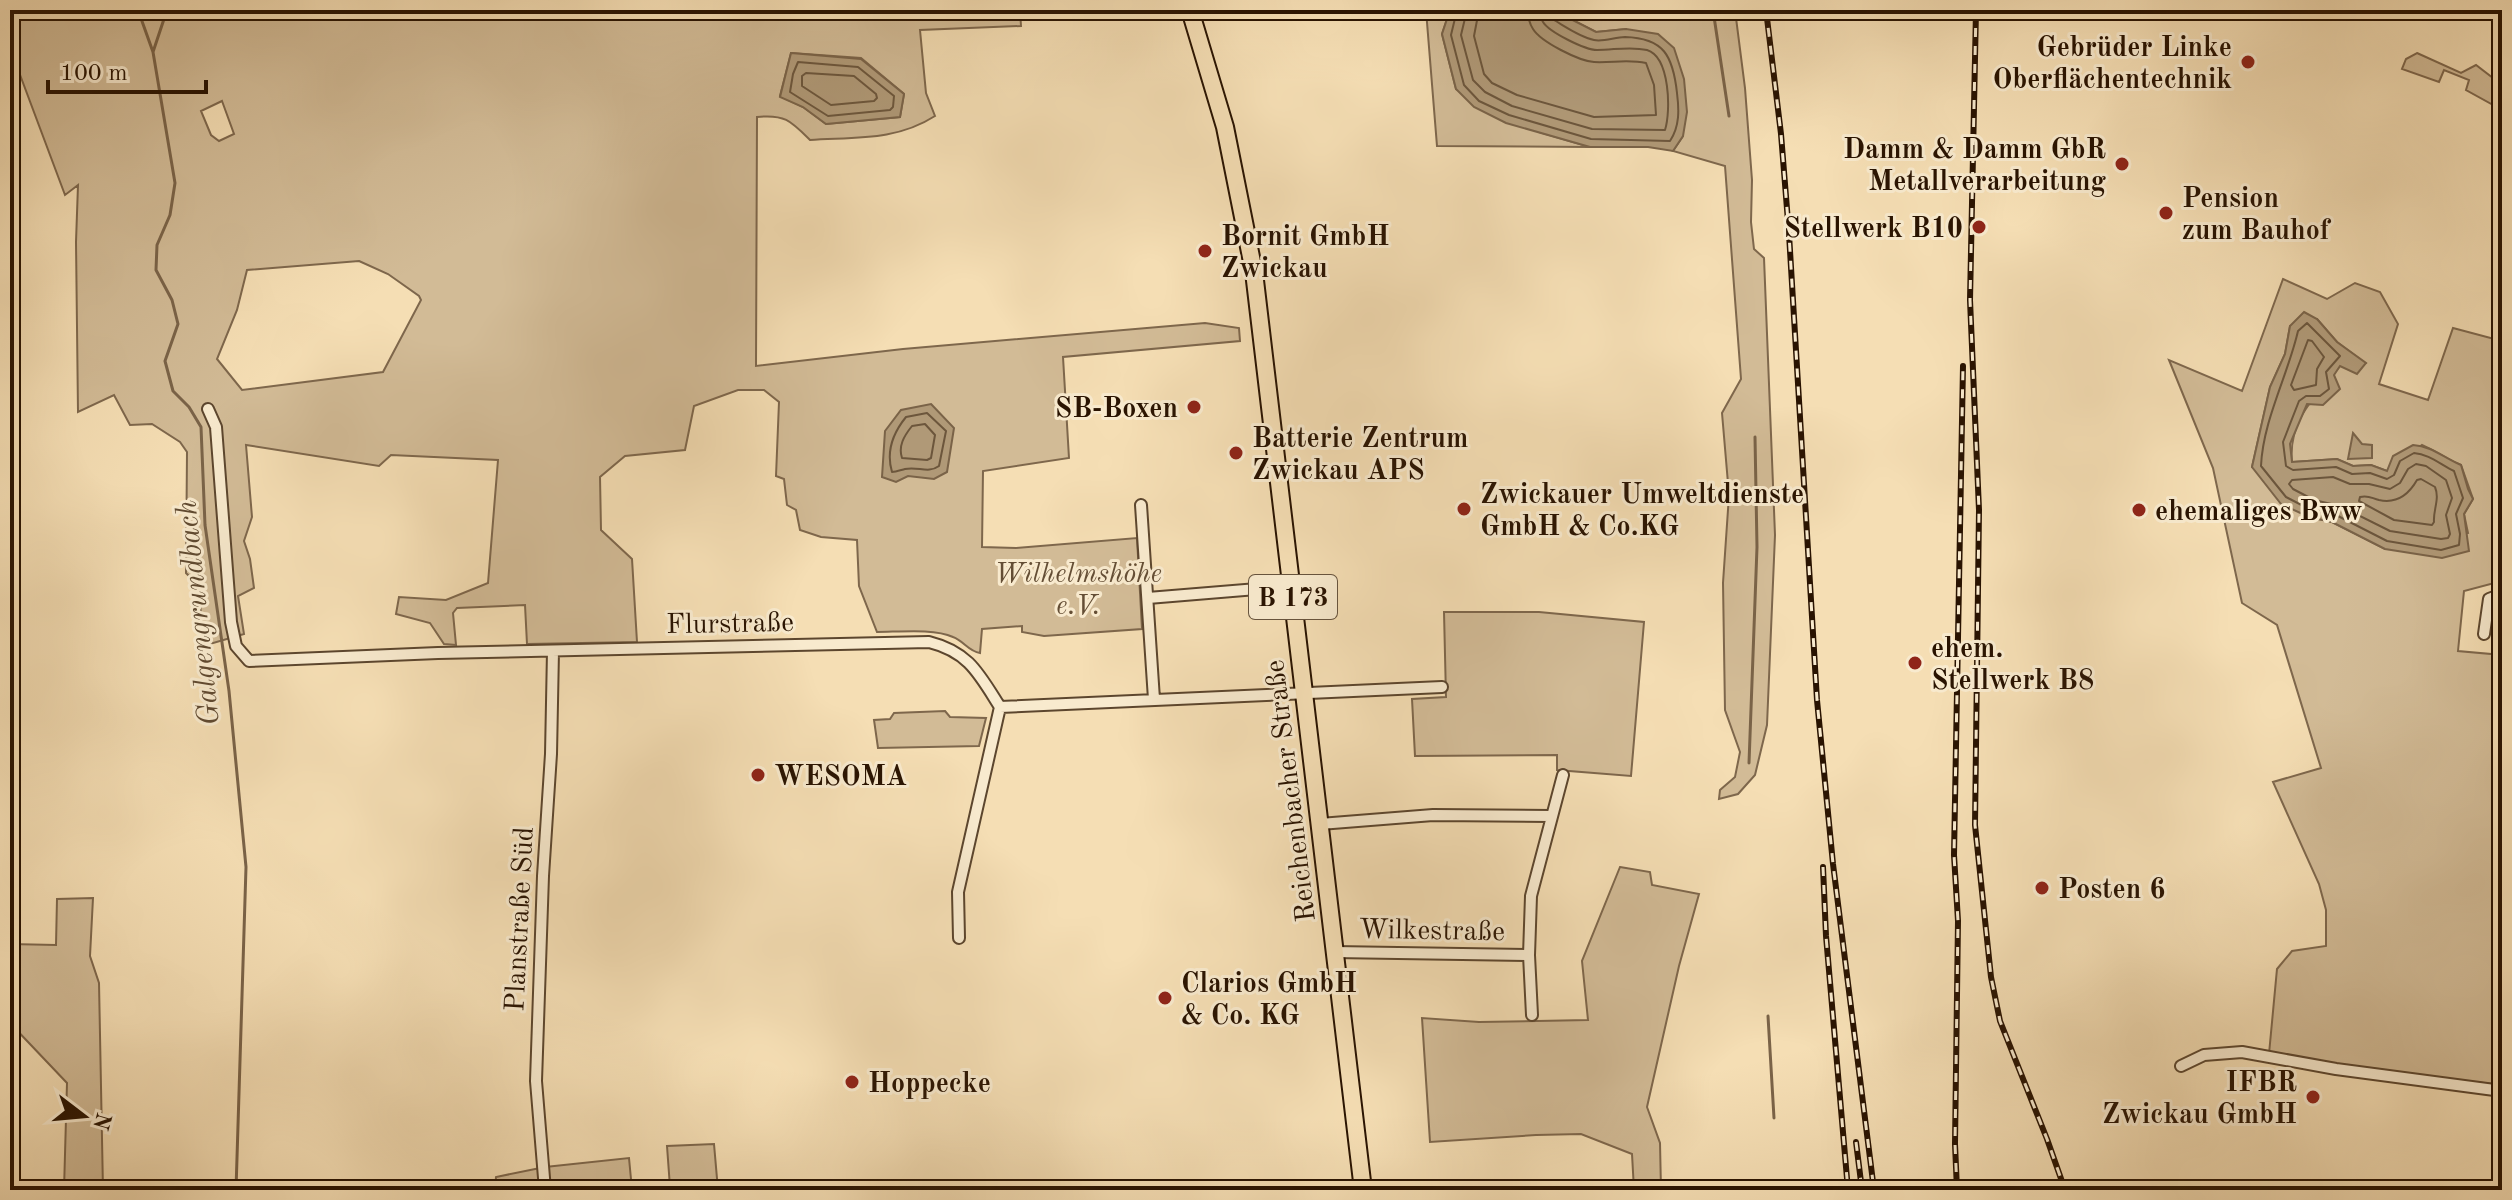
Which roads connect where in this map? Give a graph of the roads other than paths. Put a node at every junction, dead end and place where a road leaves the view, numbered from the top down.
1 (1190, 10) edge
2 (208, 409) dead end
3 (1141, 505) dead end
4 (1292, 586) junction
5 (2502, 594) edge
6 (1148, 598) junction
7 (2484, 634) dead end
8 (553, 651) junction
9 (1442, 687) dead end
10 (1304, 693) junction
11 (1154, 699) junction
12 (1000, 707) junction
13 (1563, 775) dead end
14 (1551, 816) junction
15 (1320, 824) junction
16 (959, 938) dead end
17 (1334, 952) junction
18 (1529, 955) junction
19 (1532, 1015) dead end
20 (2181, 1066) dead end
21 (2502, 1091) edge
22 (545, 1190) edge
23 (1363, 1190) edge

1 - 4 main road, Reichenbacher Straße / B 173
2 - 8 street, Flurstraße
3 - 6 street
4 - 6 street
4 - 10 main road, Reichenbacher Straße / B 173
5 - 7 street
6 - 11 street
8 - 12 street, Flurstraße
8 - 22 street, Planstraße Süd
9 - 10 street
10 - 11 street
10 - 15 main road, Reichenbacher Straße / B 173
11 - 12 street
12 - 16 street
13 - 14 street
14 - 15 street
14 - 18 street
15 - 17 main road, Reichenbacher Straße / B 173
17 - 18 street, Wilkestraße
17 - 23 main road, Reichenbacher Straße / B 173
18 - 19 street
20 - 21 street

